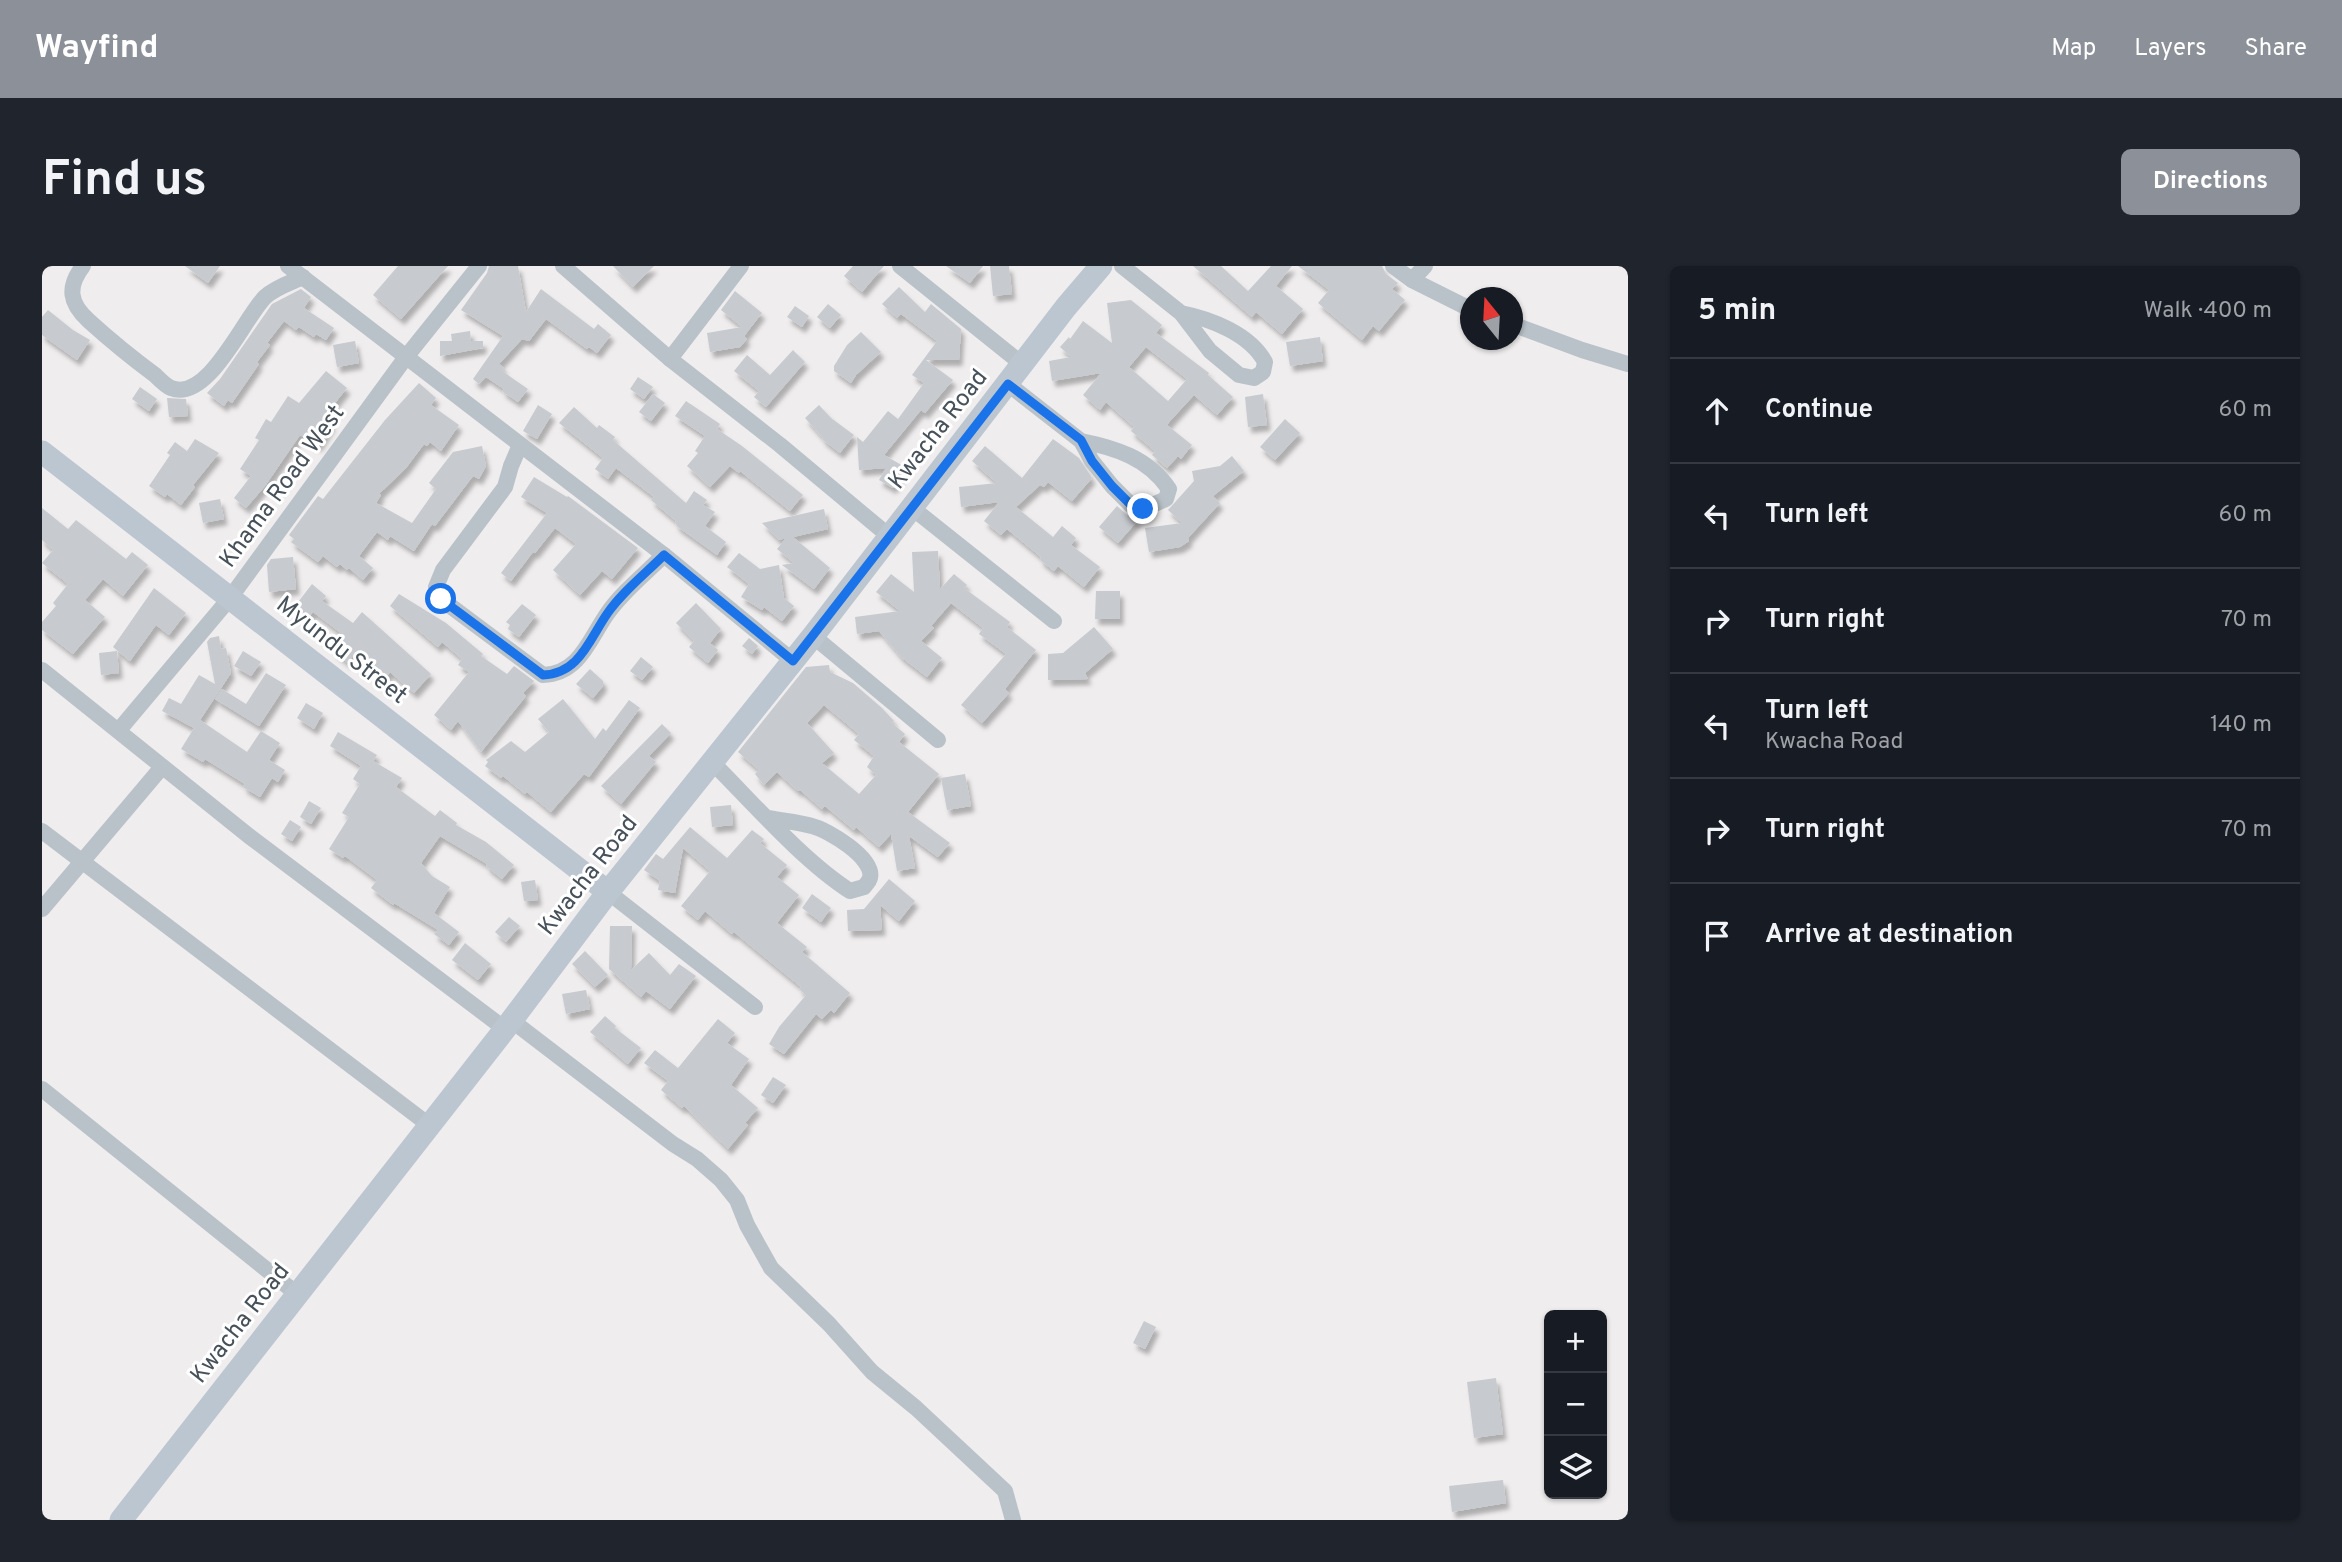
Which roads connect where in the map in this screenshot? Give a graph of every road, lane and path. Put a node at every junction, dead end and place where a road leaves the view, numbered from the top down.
1 (83, 266) edge
2 (288, 266) edge
3 (479, 266) edge
4 (563, 266) edge
5 (741, 266) edge
6 (900, 266) edge
7 (1101, 266) edge
8 (1122, 266) edge
9 (1393, 266) edge
10 (1424, 266) edge
11 (303, 277) junction
12 (1412, 280) junction
13 (1460, 304) edge
14 (1181, 313) junction
15 (1523, 328) edge
16 (406, 357) junction
17 (670, 359) junction
18 (1022, 364) junction
19 (1628, 364) edge
20 (1008, 384) junction
21 (1081, 440) junction
22 (520, 445) junction
23 (42, 452) edge
24 (911, 507) junction
25 (889, 536) junction
26 (664, 555) junction
27 (230, 598) junction
28 (1054, 621) dead end
29 (813, 636) junction
30 (793, 661) junction
31 (42, 670) edge
32 (119, 730) junction
33 (938, 740) dead end
34 (712, 762) junction
35 (162, 767) junction
36 (769, 818) junction
37 (42, 831) edge
38 (83, 862) junction
39 (608, 892) junction
40 (42, 909) edge
41 (755, 1007) dead end
42 (508, 1024) junction
43 (42, 1089) edge
44 (429, 1125) junction
45 (297, 1294) junction
46 (121, 1520) edge
47 (1013, 1520) edge

1 - 11 street
2 - 11 street
3 - 16 street, Khama Road West
4 - 17 street
5 - 17 street
6 - 18 street
7 - 18 main road, Kwacha Road
8 - 14 street
9 - 12 street
10 - 12 street
11 - 16 street
12 - 13 street
14 - 14 street
15 - 19 street
16 - 22 street
16 - 27 street, Khama Road West
17 - 25 street
18 - 20 main road, Kwacha Road
20 - 21 street
20 - 24 main road, Kwacha Road
21 - 21 street
22 - 26 street
22 - 26 street
23 - 27 main road, Myundu Street
24 - 25 main road, Kwacha Road
24 - 28 street
25 - 29 main road, Kwacha Road
26 - 30 street
27 - 32 street, Khama Road West
27 - 39 main road, Myundu Street
29 - 30 main road, Kwacha Road
29 - 33 street
30 - 34 main road, Kwacha Road
31 - 32 street
32 - 35 street
34 - 36 street
34 - 39 main road, Kwacha Road
35 - 38 street
35 - 42 street
36 - 36 street
37 - 38 street
38 - 40 street
38 - 44 street
39 - 41 street
39 - 42 main road, Kwacha Road
42 - 44 main road, Kwacha Road
42 - 47 street
43 - 45 street
44 - 45 main road, Kwacha Road
45 - 46 main road, Kwacha Road

